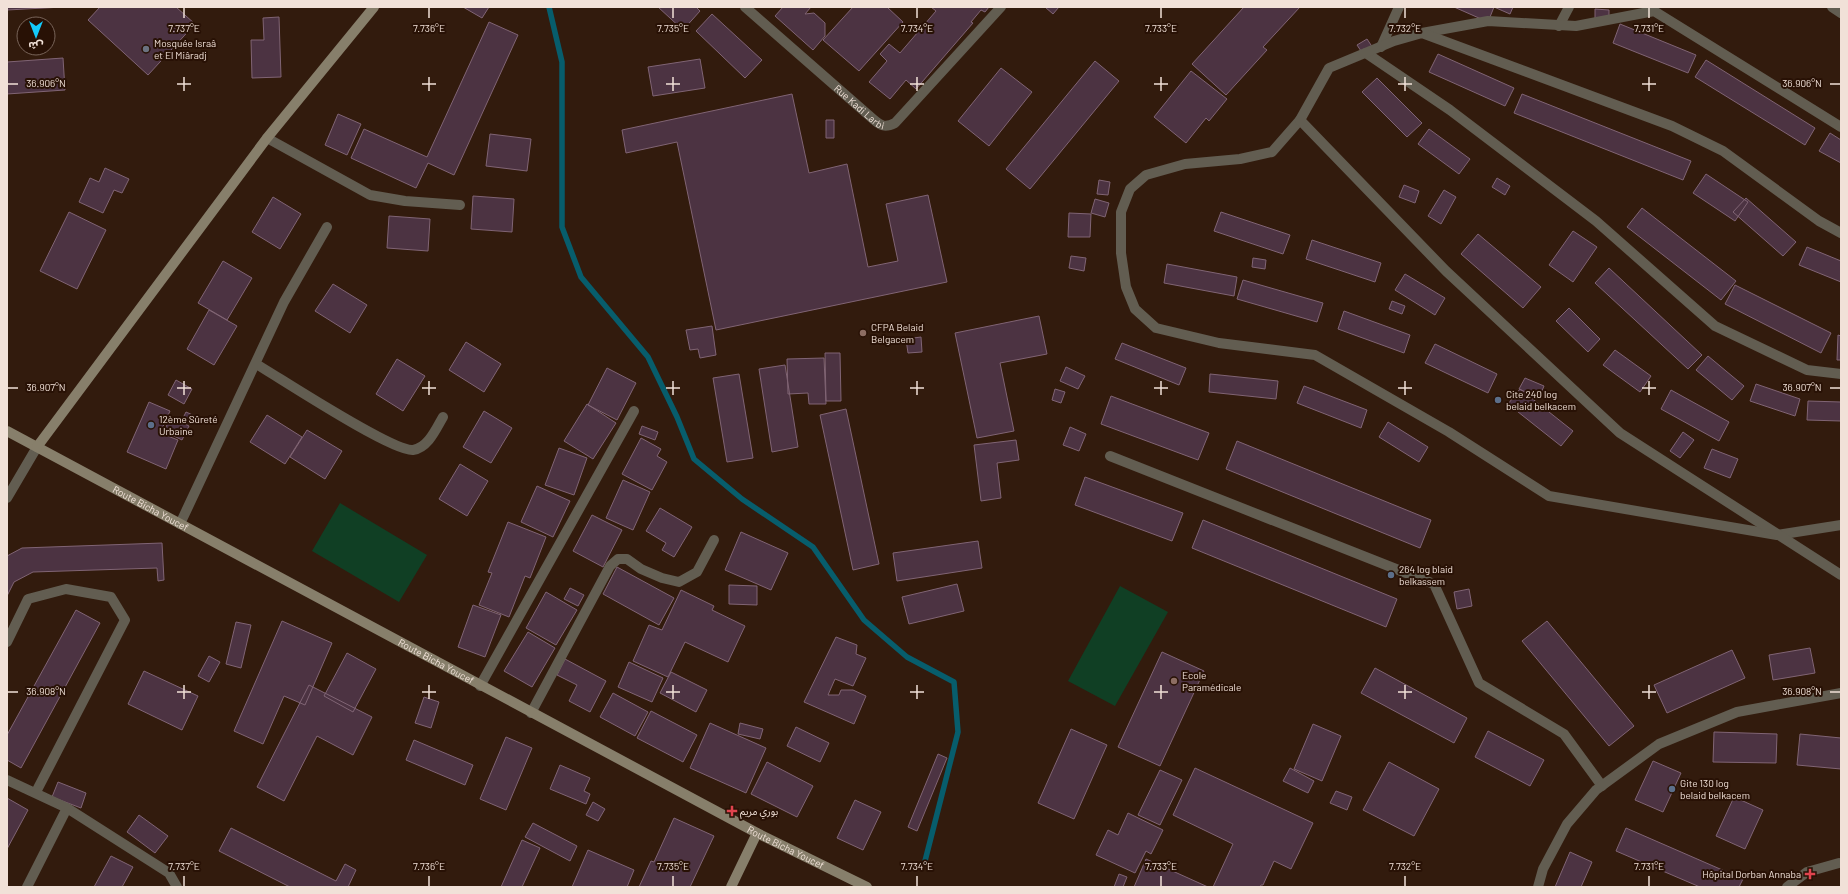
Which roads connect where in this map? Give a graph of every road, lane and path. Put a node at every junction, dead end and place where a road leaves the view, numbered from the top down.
1 (374, 7) edge
2 (745, 7) edge
3 (1001, 7) edge
4 (1399, 7) edge
5 (1569, 7) edge
6 (1832, 7) edge
7 (1657, 9) edge
8 (1841, 12) edge
9 (1560, 26) junction
10 (1422, 33) junction
11 (1381, 46) junction
12 (1366, 53) junction
13 (1300, 120) junction
14 (1841, 127) edge
15 (267, 138) junction
16 (460, 205) dead end
17 (327, 227) dead end
18 (1841, 233) edge
19 (256, 364) junction
20 (1841, 374) edge
21 (634, 411) dead end
22 (443, 417) dead end
23 (7, 431) edge
24 (37, 448) junction
25 (1110, 456) dead end
26 (7, 498) edge
27 (180, 524) junction
28 (1841, 525) edge
29 (1777, 535) junction
30 (714, 540) dead end
31 (1841, 575) edge
32 (7, 642) edge
33 (480, 686) junction
34 (1841, 693) edge
35 (531, 713) junction
36 (7, 780) edge
37 (1602, 786) junction
38 (36, 792) junction
39 (67, 808) junction
40 (757, 833) junction
41 (1839, 863) dead end
42 (27, 887) edge
43 (177, 887) edge
44 (731, 887) edge
45 (868, 887) edge
46 (1538, 887) edge
47 (1787, 887) edge

1 - 15 main road
2 - 3 street, Rue Kadi Larbi
4 - 11 street
5 - 9 street
6 - 8 street
7 - 9 street
7 - 14 street
9 - 10 street
10 - 11 street
10 - 18 street
11 - 12 street
12 - 13 street
12 - 20 street
13 - 29 street
13 - 29 street
15 - 16 street
15 - 24 main road
17 - 19 street
19 - 22 street
19 - 27 street
21 - 33 street
23 - 24 main road, Route Bicha Youcef
24 - 26 street
24 - 27 main road, Route Bicha Youcef
25 - 37 street
27 - 33 main road, Route Bicha Youcef
28 - 29 street
29 - 31 street
30 - 35 street
32 - 38 street
33 - 35 main road, Route Bicha Youcef
34 - 37 street
35 - 40 main road, Route Bicha Youcef
36 - 38 street
37 - 46 street
38 - 39 street
39 - 42 street
39 - 43 street
40 - 44 main road
40 - 45 main road, Route Bicha Youcef
41 - 47 street

